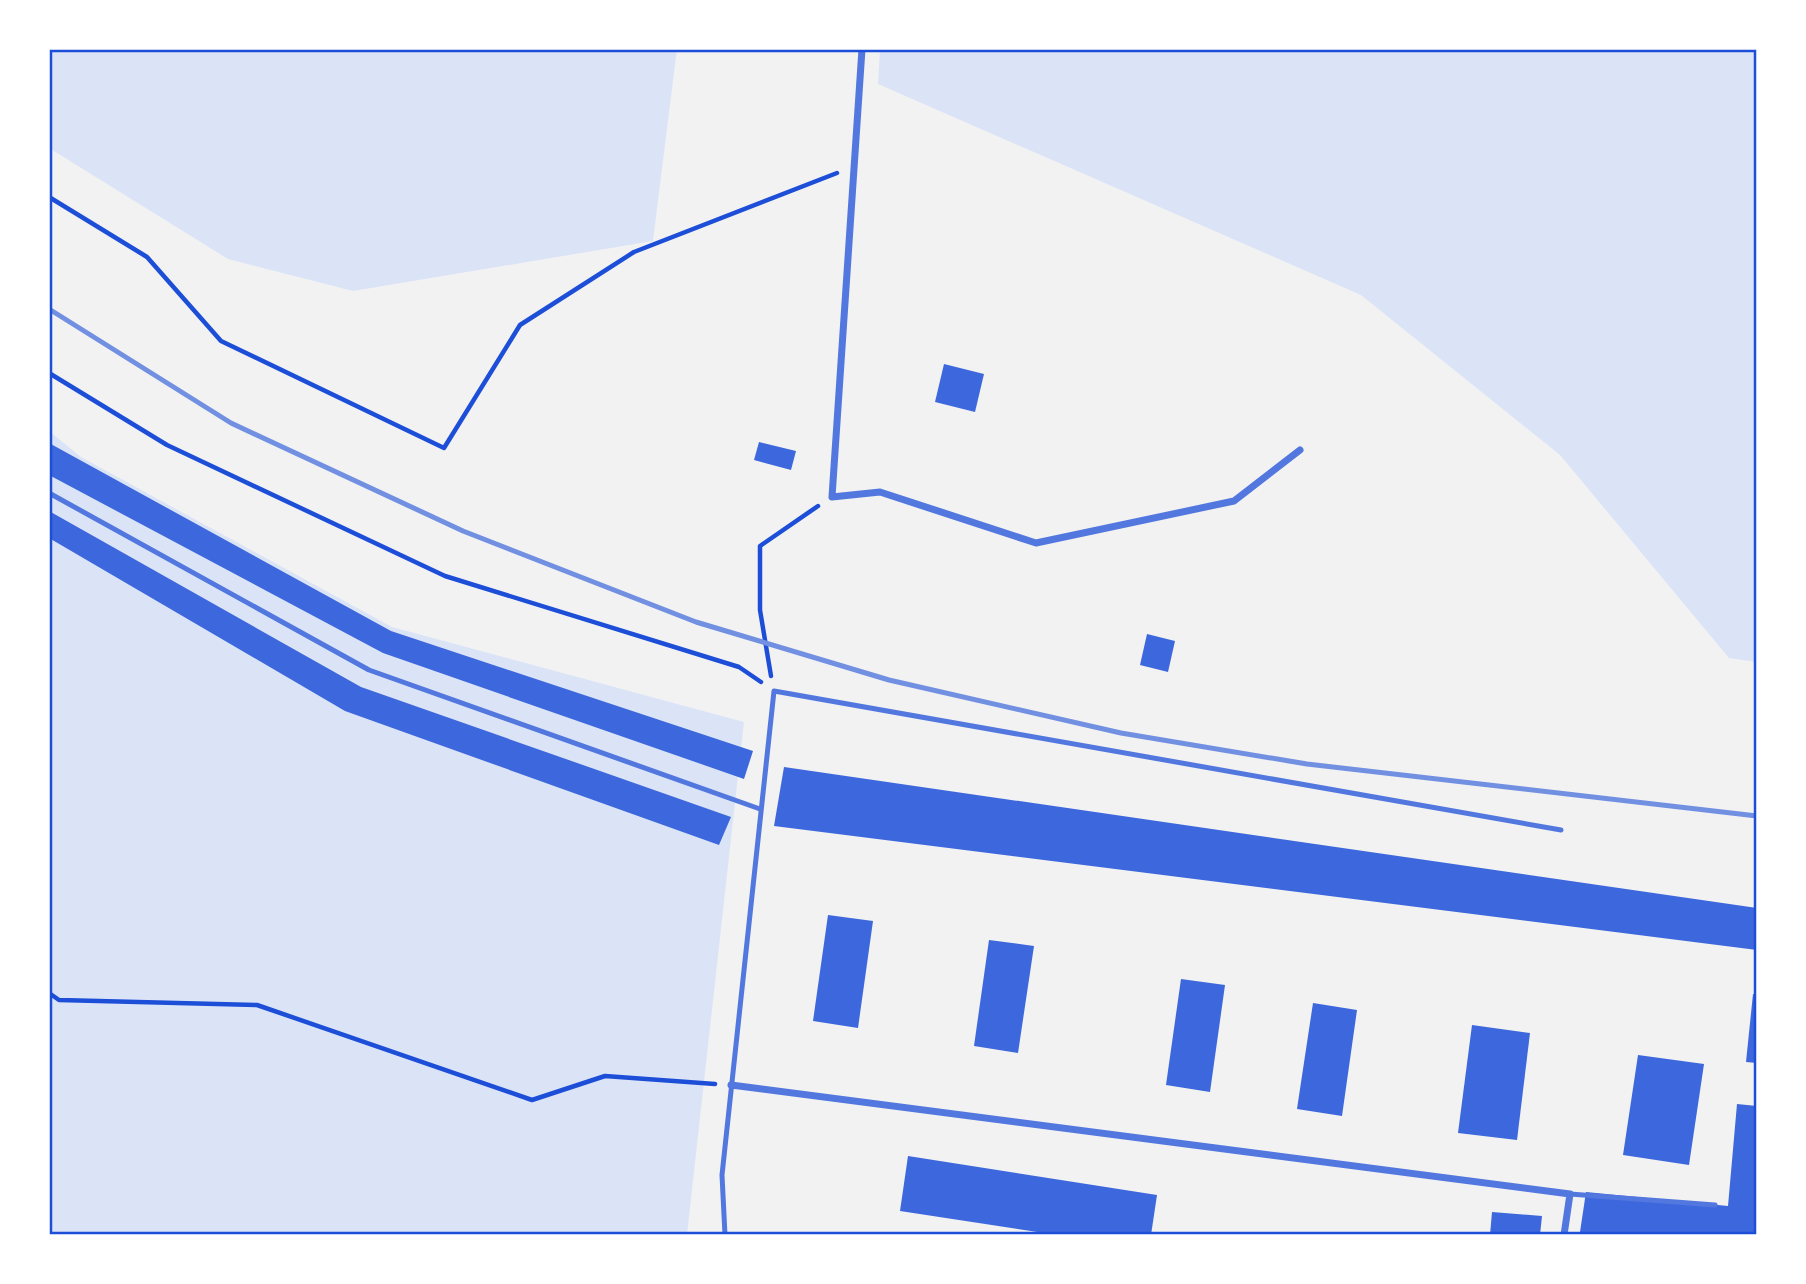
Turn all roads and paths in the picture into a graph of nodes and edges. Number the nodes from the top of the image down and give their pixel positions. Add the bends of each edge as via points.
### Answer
1 (862, 49) edge
2 (854, 166) junction
3 (49, 197) edge
4 (49, 373) edge
5 (1300, 450) dead end
6 (49, 493) edge
7 (832, 497) junction
8 (774, 691) junction
9 (760, 809) junction
10 (1561, 830) dead end
11 (49, 993) edge
12 (731, 1085) junction
13 (1570, 1194) junction
14 (1715, 1205) dead end
15 (725, 1235) edge
16 (1564, 1235) edge

1 - 2 street
2 - 3 path via 634,252 520,325 444,448 221,341 147,257
2 - 7 street
4 - 8 path via 167,445 445,576 739,667
5 - 7 street via 1234,501 1036,543 880,492
6 - 9 lane via 369,670
7 - 8 path via 760,546 760,610
8 - 9 lane
8 - 10 lane
9 - 12 lane
11 - 12 path via 59,1000 257,1005 532,1100 605,1076
12 - 13 street
12 - 15 lane via 722,1175
13 - 14 lane
13 - 16 street

